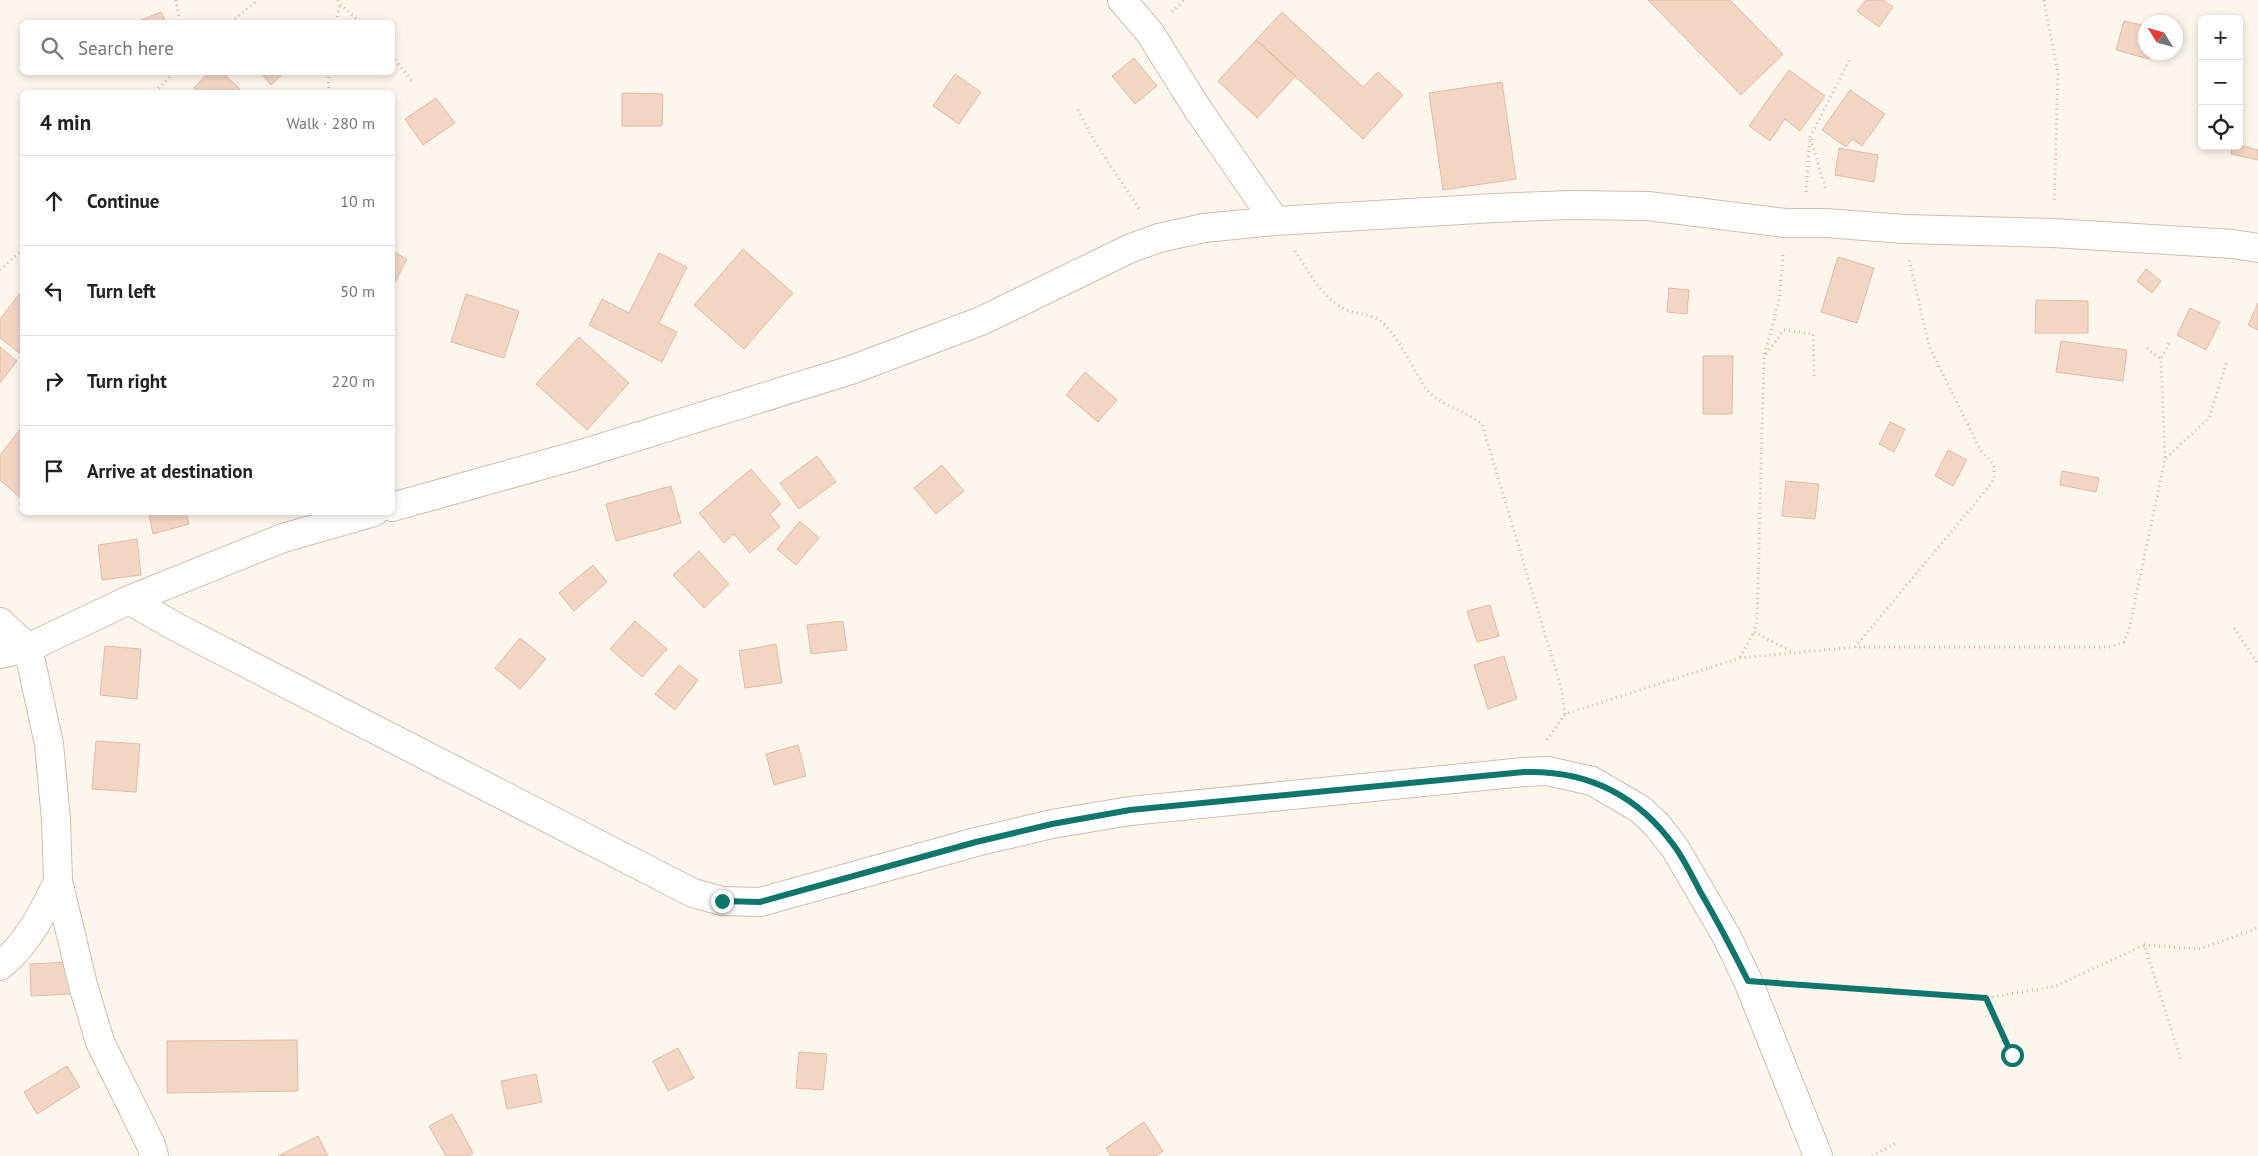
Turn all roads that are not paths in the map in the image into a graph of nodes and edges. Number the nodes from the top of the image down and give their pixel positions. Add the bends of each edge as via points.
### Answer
1 (1122, 0) edge
2 (1275, 221) junction
3 (2258, 248) edge
4 (395, 506) edge
5 (363, 515) edge
6 (129, 600) junction
7 (0, 622) edge
8 (28, 648) junction
9 (0, 654) edge
10 (58, 881) junction
11 (0, 966) edge
12 (154, 1156) edge
13 (1818, 1156) edge

1 - 2 street via 1150,33
2 - 3 street via 1580,206 1648,206 1805,223 2053,233
2 - 4 street via 1204,228 1159,238 1131,248 981,321 851,370 578,455
5 - 6 street via 282,538
6 - 8 street
6 - 13 street via 693,893 722,901 760,902 976,842 1130,810 1524,772 1548,771 1592,781 1620,795 1646,814 1676,848 1748,981
7 - 8 street
8 - 9 street
8 - 10 street via 49,744
10 - 11 street via 38,922 15,953
10 - 12 street via 100,1042

